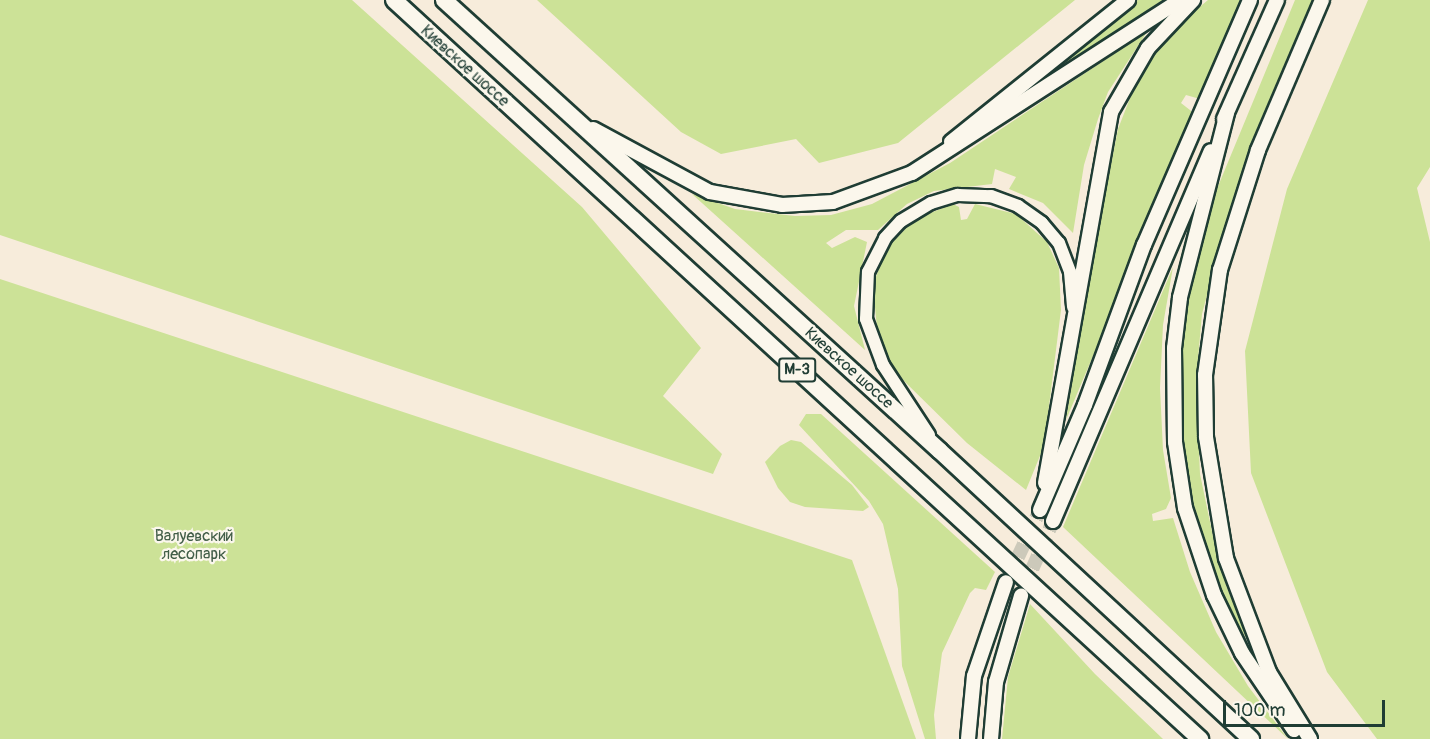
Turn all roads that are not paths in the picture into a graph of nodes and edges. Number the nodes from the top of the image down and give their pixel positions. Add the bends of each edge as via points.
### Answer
1 (394, 0) edge
2 (444, 0) edge
3 (1128, 0) edge
4 (1180, 0) edge
5 (1193, 0) edge
6 (1250, 0) edge
7 (1277, 0) edge
8 (1287, 0) edge
9 (1322, 0) edge
10 (1257, 47) junction
11 (1227, 113) junction
12 (568, 115) junction
13 (912, 173) junction
14 (1074, 312) junction
15 (940, 451) junction
16 (1053, 521) tunnel mouth
17 (1006, 582) tunnel mouth
18 (1021, 596) tunnel mouth
19 (968, 739) edge
20 (991, 739) edge
21 (1200, 739) edge
22 (1251, 739) edge
23 (1301, 739) edge
24 (1310, 739) edge

1 - 21 highway, Киевское шоссе / М-3
2 - 12 highway, Киевское шоссе / М-3
3 - 13 main road
4 - 13 main road
5 - 14 main road via 1148,48 1112,112
6 - 14 main road via 1144,245 1085,405 1040,510
7 - 10 main road
8 - 10 main road
9 - 24 main road via 1258,150 1220,270 1205,375 1206,437 1226,558 1269,672
10 - 11 main road
11 - 16 main road
11 - 23 main road via 1180,298 1174,348 1175,442 1188,519 1214,596 1256,677
12 - 13 main road via 692,185 746,201 795,205 833,202
12 - 15 highway, Киевское шоссе / М-3
14 - 15 street via 1070,272 1059,243 1042,223 1012,203 983,195 952,196 918,209 895,226 868,272 866,319 882,365
15 - 22 highway, Киевское шоссе / М-3
17 - 19 main road via 974,676
18 - 20 main road via 996,682

